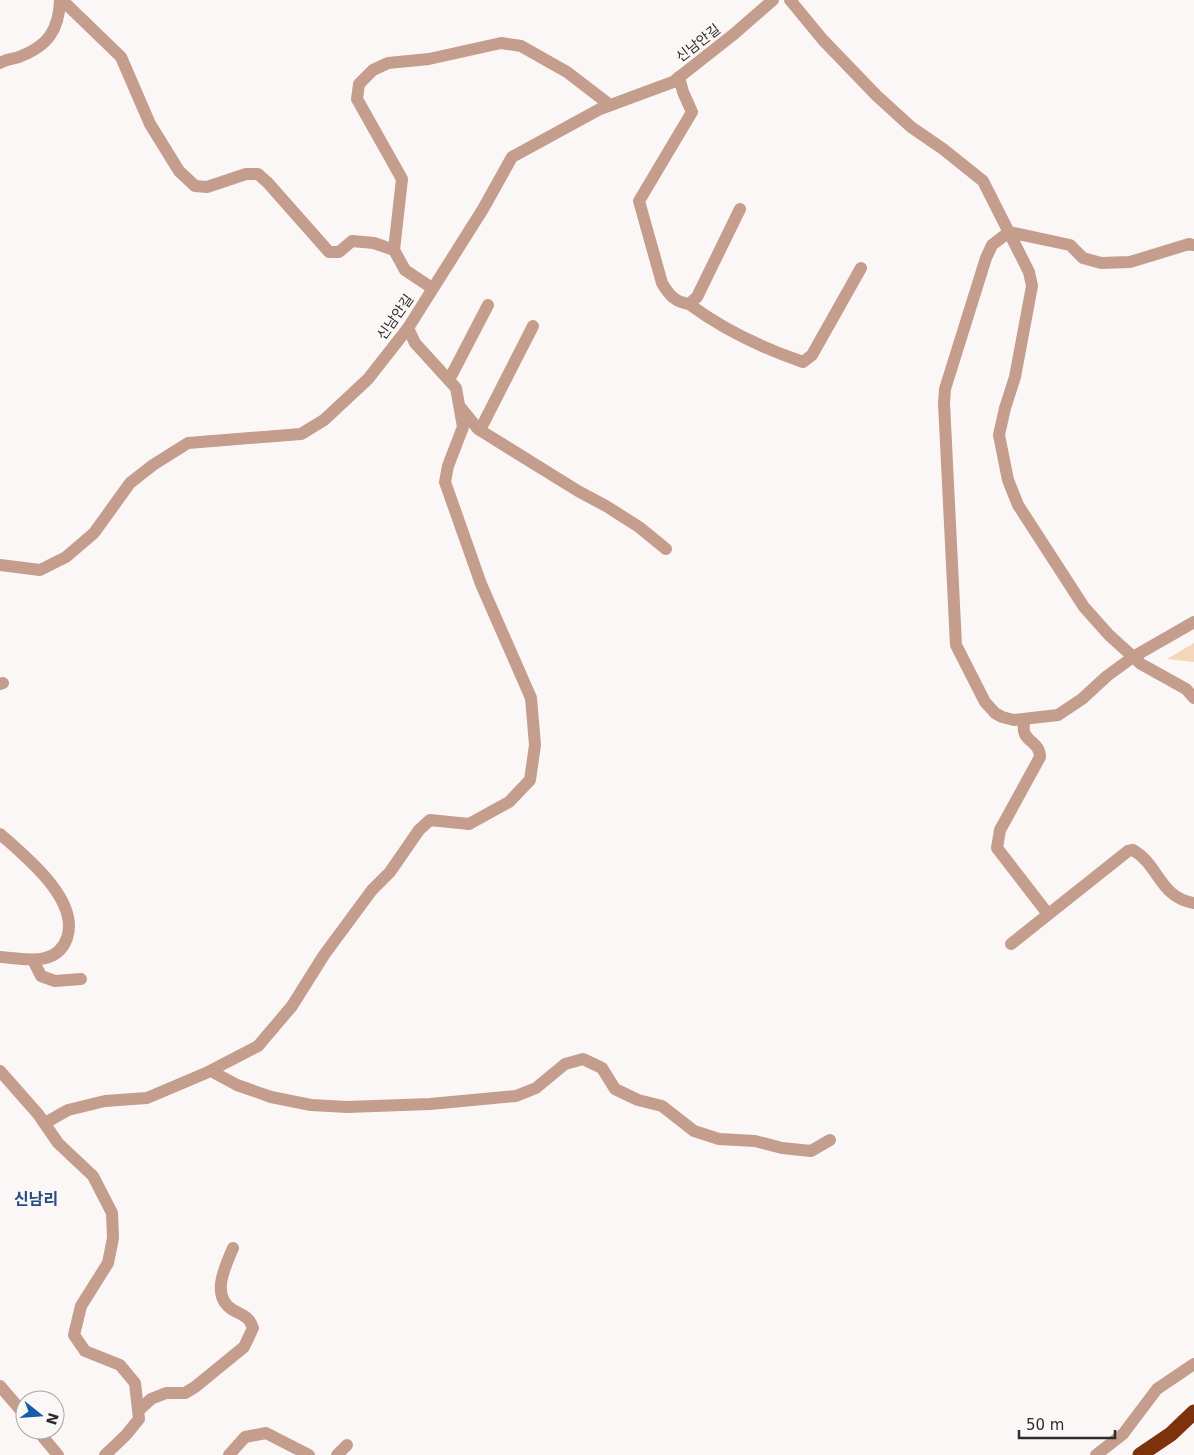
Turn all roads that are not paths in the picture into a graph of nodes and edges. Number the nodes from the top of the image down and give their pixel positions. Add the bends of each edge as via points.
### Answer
1 (61, 0) edge
2 (790, 0) edge
3 (770, 1) edge
4 (0, 63) edge
5 (679, 77) junction
6 (610, 105) junction
7 (740, 209) dead end
8 (1009, 232) junction
9 (1194, 246) edge
10 (394, 250) junction
11 (861, 268) dead end
12 (432, 288) junction
13 (689, 304) junction
14 (488, 305) dead end
15 (533, 326) dead end
16 (408, 328) junction
17 (449, 380) junction
18 (460, 408) junction
19 (480, 430) junction
20 (666, 549) dead end
21 (0, 565) edge
22 (1194, 622) edge
23 (1133, 657) junction
24 (1194, 698) edge
25 (1025, 719) junction
26 (0, 834) edge
27 (1194, 903) edge
28 (1048, 914) junction
29 (1011, 944) dead end
30 (1, 957) edge
31 (33, 960) junction
32 (81, 979) dead end
33 (211, 1070) junction
34 (0, 1071) edge
35 (45, 1123) junction
36 (830, 1140) dead end
37 (233, 1248) dead end
38 (1194, 1364) edge
39 (0, 1386) edge
40 (15, 1404) edge
41 (139, 1410) junction
42 (1194, 1412) edge
43 (45, 1440) edge
44 (346, 1445) dead end
45 (58, 1455) edge
46 (105, 1455) edge
47 (229, 1455) edge
48 (309, 1455) edge
49 (337, 1455) edge
50 (1096, 1455) edge
51 (1140, 1455) edge

1 - 4 street via 59,16 44,45
1 - 10 street via 121,57 150,124 179,171 195,186 207,188 246,174 258,174 329,252 339,252 352,241 374,243
2 - 8 street via 876,95 911,127 983,182
3 - 5 street, 신남안길
5 - 6 street, 신남안길
5 - 13 street via 692,112 639,201 662,283 668,294
6 - 10 street via 567,72 521,46 501,43 429,59 388,63 373,70 359,84 357,99 402,179
6 - 12 street, 신남안길 via 512,158
7 - 13 street via 697,297
8 - 9 street via 1070,245 1083,258 1101,263 1130,262 1188,244
8 - 23 street via 1032,286 1015,377 999,436 1008,480 1018,505 1084,607
8 - 25 street via 992,245 986,258 945,389 944,404 956,645 985,702 1002,717
10 - 12 street via 404,270
11 - 13 street via 812,355 803,362 746,339
12 - 16 street, 신남안길
14 - 17 street
15 - 19 street
16 - 17 street via 415,343
16 - 21 street, 신남안길 via 368,379 324,420 308,430 300,434 188,443 130,483 94,533 66,557 40,570
17 - 18 street via 456,388
18 - 19 street
18 - 33 street via 463,427 445,482 481,584 531,698 535,745 530,780 509,802 469,824 430,820 419,830 324,955 292,1006 258,1046
19 - 20 street via 623,516
22 - 23 street
23 - 24 street via 1186,689
23 - 25 street via 1063,712
25 - 28 street via 1024,734 1040,756 1000,830 997,848
26 - 31 street via 43,875 58,893 69,915 68,936 63,948 55,956
27 - 28 street via 1180,900 1170,893 1133,850
28 - 29 street
30 - 31 street
31 - 32 street via 41,976 55,980
33 - 35 street via 147,1098 106,1101 68,1110
33 - 36 street via 237,1085 271,1097 347,1107 516,1096 536,1088 565,1064 583,1059 602,1068 615,1089 638,1100 662,1106 702,1134 811,1151
34 - 35 street
35 - 41 street via 58,1143 92,1176 112,1213 113,1238 108,1263 81,1306 74,1336 85,1351 120,1365 135,1383
37 - 41 street via 220,1291 224,1302 250,1321 253,1328 244,1346 195,1387 184,1393 166,1393 151,1399
38 - 50 street via 1157,1389 1123,1434
39 - 40 street
41 - 46 street via 138,1419 126,1435
42 - 51 highway via 1171,1434
43 - 45 street
44 - 49 street
47 - 48 street via 245,1437 266,1433

